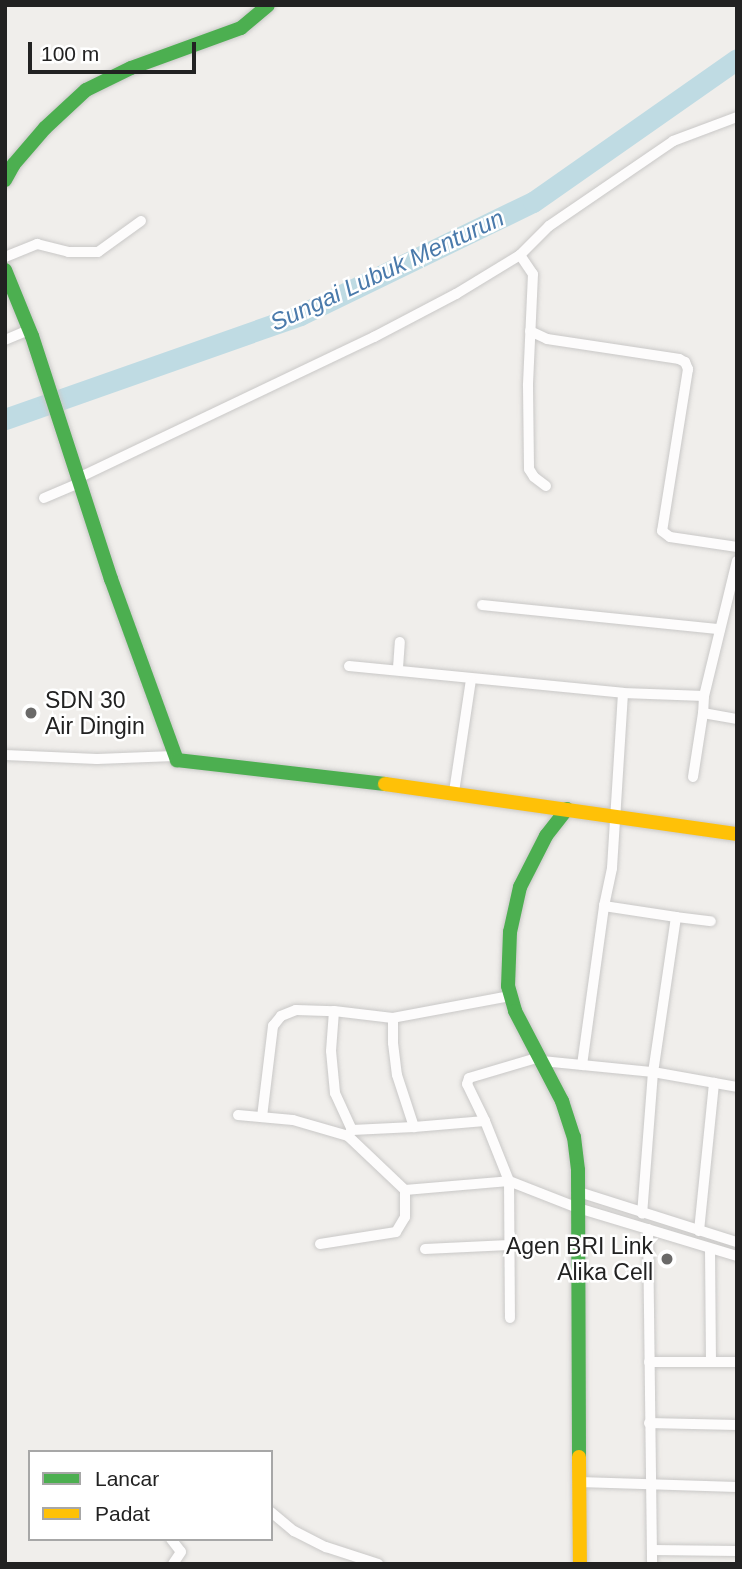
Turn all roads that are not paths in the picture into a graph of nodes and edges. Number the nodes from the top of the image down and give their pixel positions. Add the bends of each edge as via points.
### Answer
1 (268, 5) edge
2 (737, 117) edge
3 (5, 180) edge
4 (141, 220) dead end
5 (520, 255) junction
6 (5, 257) edge
7 (5, 270) edge
8 (530, 331) junction
9 (31, 336) junction
10 (5, 340) edge
11 (79, 480) junction
12 (546, 486) dead end
13 (44, 498) dead end
14 (737, 547) edge
15 (737, 561) edge
16 (482, 605) dead end
17 (720, 629) junction
18 (400, 642) dead end
19 (349, 666) dead end
20 (398, 668) junction
21 (471, 680) junction
22 (623, 693) junction
23 (704, 696) junction
24 (703, 713) junction
25 (737, 719) edge
26 (5, 755) edge
27 (174, 756) junction
28 (693, 777) dead end
29 (454, 792) junction
30 (567, 808) junction
31 (615, 815) junction
32 (737, 834) edge
33 (604, 906) junction
34 (676, 917) junction
35 (712, 920) dead end
36 (510, 996) junction
37 (334, 1011) junction
38 (393, 1018) junction
39 (541, 1059) junction
40 (582, 1065) junction
41 (653, 1072) junction
42 (714, 1083) junction
43 (737, 1087) edge
44 (238, 1115) dead end
45 (262, 1117) junction
46 (485, 1121) junction
47 (414, 1127) junction
48 (350, 1133) junction
49 (509, 1181) junction
50 (405, 1190) junction
51 (579, 1192) junction
52 (578, 1209) junction
53 (642, 1214) junction
54 (648, 1229) junction
55 (699, 1231) junction
56 (737, 1242) edge
57 (320, 1244) dead end
58 (509, 1245) junction
59 (710, 1249) junction
60 (425, 1250) dead end
61 (737, 1256) edge
62 (510, 1318) dead end
63 (649, 1362) junction
64 (711, 1362) junction
65 (737, 1362) edge
66 (649, 1423) junction
67 (737, 1425) edge
68 (579, 1482) junction
69 (651, 1484) junction
70 (737, 1487) edge
71 (273, 1513) edge
72 (173, 1541) edge
73 (652, 1549) junction
74 (737, 1551) edge
75 (173, 1564) edge
76 (378, 1564) edge
77 (580, 1564) edge
78 (652, 1564) edge

1 - 3 street via 241,28 131,68 86,90 45,128
2 - 5 street via 673,141 549,226
4 - 6 street via 98,252 68,252 37,244
5 - 8 street via 533,274
5 - 11 street via 374,337
7 - 9 street
8 - 12 street via 529,468
8 - 14 street via 547,339 685,362 688,369 662,531 670,537
9 - 10 street
9 - 11 street
11 - 13 street
11 - 27 street
15 - 17 street
16 - 17 street
17 - 23 street
18 - 20 street
19 - 20 street
20 - 21 street
21 - 22 street
21 - 29 street
22 - 23 street
22 - 31 street
23 - 24 street
24 - 25 street
24 - 28 street
26 - 27 street
27 - 29 street via 183,762
29 - 30 street
30 - 31 street
30 - 36 street via 546,836 520,887 510,932
31 - 32 street
31 - 33 street
33 - 34 street
33 - 40 street
34 - 35 street
34 - 41 street
36 - 38 street
36 - 39 street
37 - 38 street
37 - 45 street via 296,1010 281,1016 273,1026
37 - 48 street via 335,1093
38 - 47 street via 397,1075
39 - 40 street
39 - 46 street via 469,1078 467,1084
39 - 51 street via 574,1137
40 - 41 street
41 - 42 street
41 - 53 street
42 - 43 street
42 - 55 street
44 - 45 street
45 - 48 street
46 - 47 street
46 - 49 street
47 - 48 street
48 - 50 street
49 - 50 street
49 - 52 street
49 - 58 street
50 - 57 street via 405,1217 397,1232
51 - 52 street
51 - 53 street
52 - 54 street
52 - 68 street
53 - 55 street
54 - 59 street
54 - 63 street
55 - 56 street
58 - 60 street
58 - 62 street
59 - 61 street
59 - 64 street
63 - 64 street
63 - 66 street
64 - 65 street
66 - 67 street
66 - 69 street
68 - 69 street
68 - 77 street
69 - 70 street
69 - 73 street
71 - 76 street via 315,1542
72 - 75 street via 181,1552
73 - 74 street
73 - 78 street

